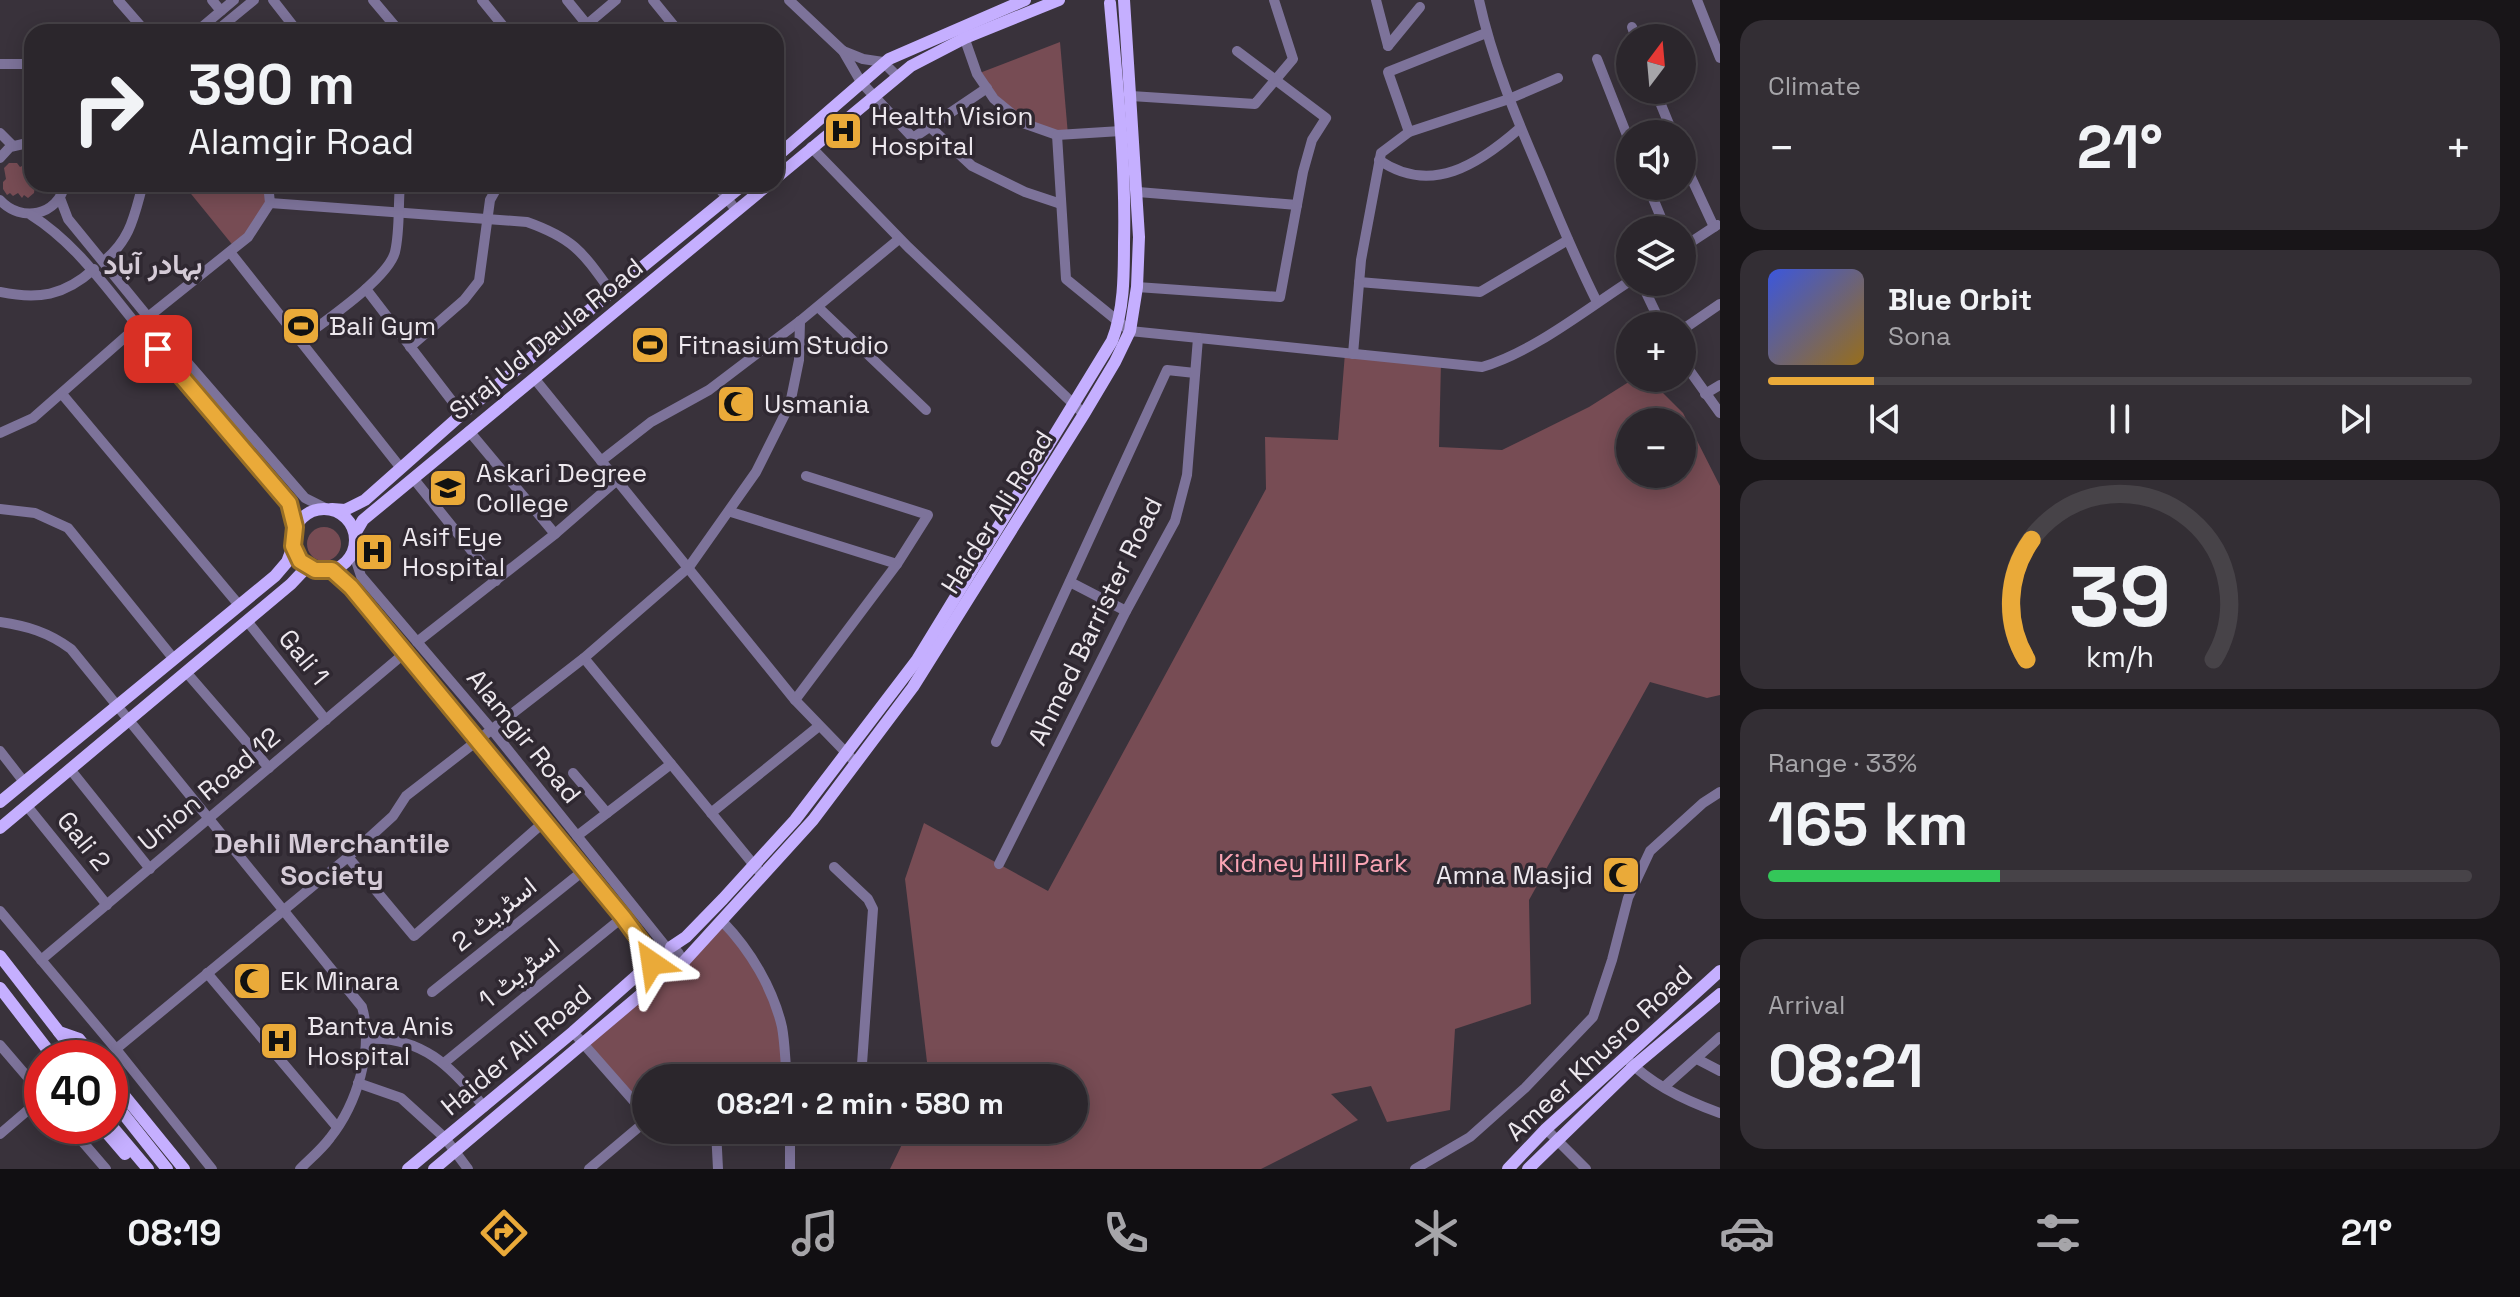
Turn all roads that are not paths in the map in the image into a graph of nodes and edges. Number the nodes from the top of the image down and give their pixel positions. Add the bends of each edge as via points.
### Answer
1 (118, 0) edge
2 (212, 0) edge
3 (234, 0) edge
4 (254, 0) edge
5 (273, 0) edge
6 (373, 0) edge
7 (482, 0) edge
8 (567, 0) edge
9 (616, 0) edge
10 (653, 0) edge
11 (789, 0) edge
12 (1025, 0) edge
13 (1059, 0) edge
14 (1274, 0) edge
15 (1376, 0) edge
16 (1479, 0) edge
17 (1697, 0) edge
18 (1114, 1) edge
19 (1420, 7) dead end
20 (1005, 9) edge
21 (221, 11) junction
22 (139, 24) edge
23 (206, 24) edge
24 (225, 24) edge
25 (292, 24) edge
26 (393, 24) edge
27 (502, 24) edge
28 (582, 24) edge
29 (592, 24) edge
30 (672, 24) edge
31 (963, 33) junction
32 (1486, 33) junction
33 (843, 51) junction
34 (1237, 51) dead end
35 (1720, 58) edge
36 (1597, 59) dead end
37 (883, 62) junction
38 (0, 64) edge
39 (24, 64) edge
40 (897, 76) junction
41 (1558, 78) dead end
42 (1275, 80) junction
43 (861, 82) junction
44 (987, 88) junction
45 (873, 96) junction
46 (1131, 96) junction
47 (1509, 99) junction
48 (1621, 120) edge
49 (929, 126) junction
50 (1520, 128) junction
51 (1121, 131) junction
52 (1409, 132) junction
53 (0, 133) edge
54 (1057, 135) junction
55 (24, 144) edge
56 (13, 146) junction
57 (811, 147) junction
58 (784, 149) edge
59 (0, 158) edge
60 (1379, 160) junction
61 (784, 171) edge
62 (1696, 185) edge
63 (62, 192) edge
64 (141, 192) edge
65 (269, 192) edge
66 (399, 192) edge
67 (494, 192) edge
68 (723, 192) edge
69 (734, 192) edge
70 (759, 192) edge
71 (1138, 192) junction
72 (728, 197) junction
73 (60, 198) junction
74 (270, 203) junction
75 (1, 204) edge
76 (1061, 204) junction
77 (1297, 205) junction
78 (736, 210) junction
79 (398, 214) junction
80 (31, 215) junction
81 (486, 220) junction
82 (1717, 225) edge
83 (899, 239) junction
84 (1696, 239) edge
85 (1568, 240) junction
86 (230, 252) junction
87 (104, 261) junction
88 (94, 269) junction
89 (1359, 282) junction
90 (1137, 287) junction
91 (366, 289) junction
92 (1616, 290) edge
93 (0, 292) edge
94 (612, 293) junction
95 (1597, 302) junction
96 (1720, 304) edge
97 (818, 307) junction
98 (148, 317) junction
99 (1696, 320) edge
100 (800, 321) junction
101 (1120, 321) junction
102 (139, 327) junction
103 (1130, 331) junction
104 (1198, 338) junction
105 (300, 340) junction
106 (410, 347) junction
107 (1353, 354) junction
108 (1195, 373) junction
109 (534, 378) junction
110 (1696, 381) edge
111 (1720, 385) edge
112 (490, 392) junction
113 (62, 394) junction
114 (1705, 394) junction
115 (501, 405) junction
116 (1080, 409) junction
117 (926, 410) dead end
118 (1720, 413) edge
119 (462, 414) junction
120 (469, 431) junction
121 (0, 433) edge
122 (601, 461) junction
123 (400, 467) junction
124 (806, 476) dead end
125 (413, 478) junction
126 (616, 481) junction
127 (0, 509) edge
128 (328, 509) junction
129 (731, 512) junction
130 (295, 527) junction
131 (356, 532) junction
132 (555, 534) junction
133 (293, 546) junction
134 (353, 552) junction
135 (897, 564) junction
136 (307, 567) junction
137 (689, 567) junction
138 (332, 570) junction
139 (496, 581) junction
140 (1070, 582) junction
141 (239, 605) junction
142 (1126, 611) junction
143 (247, 621) junction
144 (0, 622) edge
145 (417, 642) junction
146 (406, 652) junction
147 (173, 658) junction
148 (584, 658) junction
149 (186, 672) junction
150 (795, 700) junction
151 (115, 706) junction
152 (127, 720) junction
153 (326, 720) junction
154 (819, 726) junction
155 (493, 731) junction
156 (477, 741) junction
157 (996, 742) dead end
158 (0, 751) edge
159 (852, 758) junction
160 (671, 764) junction
161 (269, 768) junction
162 (70, 769) junction
163 (573, 773) dead end
164 (24, 782) junction
165 (1720, 792) edge
166 (0, 802) edge
167 (27, 806) junction
168 (607, 813) junction
169 (711, 813) junction
170 (208, 820) junction
171 (544, 822) junction
172 (0, 828) edge
173 (577, 836) junction
174 (348, 857) junction
175 (999, 864) dead end
176 (834, 867) dead end
177 (150, 869) junction
178 (583, 871) junction
179 (759, 871) junction
180 (107, 905) junction
181 (0, 911) edge
182 (284, 911) junction
183 (623, 917) junction
184 (723, 922) junction
185 (668, 947) junction
186 (0, 956) edge
187 (41, 960) junction
188 (652, 960) junction
189 (680, 966) junction
190 (1720, 971) edge
191 (207, 973) junction
192 (664, 975) junction
193 (0, 988) edge
194 (432, 992) dead end
195 (1720, 994) edge
196 (59, 1032) junction
197 (573, 1032) junction
198 (1720, 1037) edge
199 (366, 1039) junction
200 (41, 1040) edge
201 (65, 1040) edge
202 (80, 1040) edge
203 (108, 1040) edge
204 (127, 1040) edge
205 (0, 1045) edge
206 (583, 1046) junction
207 (1697, 1059) junction
208 (1630, 1061) junction
209 (444, 1063) junction
210 (128, 1064) edge
211 (785, 1064) edge
212 (862, 1064) edge
213 (1720, 1071) edge
214 (24, 1074) edge
215 (358, 1083) junction
216 (1664, 1087) junction
217 (128, 1100) edge
218 (632, 1100) edge
219 (484, 1107) junction
220 (24, 1112) edge
221 (1720, 1113) edge
222 (128, 1120) edge
223 (337, 1127) junction
224 (1546, 1129) junction
225 (632, 1133) edge
226 (0, 1134) edge
227 (445, 1138) junction
228 (1556, 1141) junction
229 (84, 1144) edge
230 (116, 1144) edge
231 (127, 1144) edge
232 (717, 1144) edge
233 (790, 1144) edge
234 (454, 1152) junction
235 (106, 1169) edge
236 (137, 1169) edge
237 (148, 1169) edge
238 (167, 1169) edge
239 (184, 1169) edge
240 (212, 1169) edge
241 (300, 1169) edge
242 (408, 1169) edge
243 (434, 1169) edge
244 (468, 1169) edge
245 (589, 1169) edge
246 (718, 1169) edge
247 (790, 1169) edge
248 (1415, 1169) edge
249 (1508, 1169) edge
250 (1528, 1169) edge
251 (1586, 1169) edge

1 - 22 street
2 - 21 street
3 - 21 street
4 - 24 street
5 - 25 street
6 - 26 street
7 - 27 street
8 - 28 street
9 - 29 street
10 - 30 street
11 - 33 street
12 - 20 main road
13 - 20 main road
14 - 42 street via 1293,59
15 - 19 street via 1388,46
16 - 32 street
17 - 35 street
18 - 46 main road, Haider Ali Road
18 - 51 main road, Haider Ali Road
20 - 31 main road
21 - 23 street
31 - 37 main road
31 - 40 main road
31 - 44 street
32 - 47 street
32 - 52 street via 1388,72
33 - 37 street
33 - 43 street
34 - 42 street
36 - 48 street
37 - 40 street
37 - 43 main road
38 - 39 street
40 - 45 main road
41 - 47 street
42 - 46 street via 1255,104
42 - 77 street via 1326,118 1312,140
43 - 45 street
43 - 58 main road
44 - 49 street
44 - 54 street via 1023,123
45 - 49 street via 913,138
45 - 57 main road
46 - 71 main road, Haider Ali Road
47 - 50 street
47 - 52 street
49 - 76 street via 972,166
50 - 60 street via 1452,174 1394,171
50 - 85 street
51 - 54 street
51 - 101 main road, Haider Ali Road via 1125,210
52 - 60 street
53 - 56 street
54 - 76 street
55 - 56 street
56 - 59 street
57 - 61 main road
57 - 83 street
60 - 89 street
62 - 82 street
63 - 73 street
64 - 87 street via 133,224 119,249
65 - 74 street
66 - 79 street
67 - 81 street
68 - 72 street
69 - 72 main road, Siraj Ud Daula Road
70 - 78 main road, Siraj Ud Daula Road
71 - 77 street
71 - 90 main road, Haider Ali Road
72 - 78 street
72 - 94 main road, Siraj Ud Daula Road
73 - 80 street via 51,208
73 - 87 street via 68,219
74 - 79 street
74 - 86 street via 248,237
75 - 80 street
76 - 101 street via 1066,279
77 - 90 street via 1280,297
78 - 109 main road, Siraj Ud Daula Road
79 - 81 street
79 - 91 street via 394,254
80 - 88 street
81 - 94 street via 527,222 557,233 581,252
81 - 106 street via 475,288
82 - 84 street
83 - 97 street
83 - 116 street
85 - 89 street via 1480,292
85 - 95 street
86 - 98 street
86 - 105 street
87 - 98 street
88 - 93 street via 54,293 29,298
88 - 102 street
89 - 107 street
90 - 103 main road, Haider Ali Road
91 - 105 street
91 - 106 street
92 - 95 street
94 - 112 main road, Siraj Ud Daula Road
95 - 107 street via 1482,367
96 - 99 street
97 - 100 street
97 - 117 street
98 - 102 street
98 - 128 street via 305,498
100 - 122 street via 709,390 651,422
100 - 129 street via 790,404
101 - 103 street
101 - 116 main road, Haider Ali Road
102 - 113 street
102 - 130 street via 289,503
103 - 104 street
103 - 116 main road, Haider Ali Road via 1115,362
104 - 107 street
104 - 108 street, Ahmed Barrister Road
105 - 123 street
106 - 119 street
108 - 140 street via 1167,370
108 - 142 street, Ahmed Barrister Road via 1187,475 1175,521
109 - 115 main road, Siraj Ud Daula Road
109 - 122 street
110 - 114 street
111 - 114 street
112 - 115 main road
112 - 119 main road, Siraj Ud Daula Road
113 - 121 street via 33,418
113 - 141 street
114 - 118 street
115 - 120 main road, Siraj Ud Daula Road
116 - 159 main road, Haider Ali Road via 913,687
119 - 123 main road, Siraj Ud Daula Road
120 - 125 main road, Siraj Ud Daula Road
120 - 132 street
122 - 126 street
123 - 128 main road, Siraj Ud Daula Road via 356,506
124 - 135 street via 928,515
125 - 131 main road, Siraj Ud Daula Road
125 - 139 street
126 - 132 street
126 - 137 street
127 - 147 street via 35,513 68,528
128 - 130 main road via 307,513
128 - 131 main road via 346,517
129 - 135 street
129 - 137 street
130 - 133 main road
131 - 134 main road
132 - 139 street
133 - 136 main road
133 - 141 main road via 275,576
134 - 138 main road
134 - 145 street, Alamgir Road via 361,576
135 - 150 street
136 - 138 main road
136 - 143 main road
137 - 148 street
137 - 150 street
138 - 146 street, Alamgir Road
139 - 145 street
140 - 142 street
140 - 157 street
141 - 147 main road
142 - 175 street, Ahmed Barrister Road
143 - 149 main road
143 - 153 street, Gali 1
144 - 151 street via 53,636 71,649
145 - 155 street, Alamgir Road
146 - 153 street, Union Road 12
146 - 156 street, Alamgir Road
147 - 151 main road
148 - 155 street
148 - 160 street
149 - 152 main road
149 - 161 street
150 - 154 street
151 - 152 street
151 - 164 main road
152 - 162 main road
152 - 170 street
153 - 161 street, Union Road 12
154 - 159 street
154 - 169 street
155 - 156 street
155 - 173 street, Alamgir Road
156 - 171 street, Alamgir Road
156 - 174 street via 406,796 393,816
158 - 164 street
159 - 179 main road, Haider Ali Road via 813,820
160 - 168 street
160 - 169 street
161 - 170 street, Union Road 12
162 - 167 main road
162 - 177 street
163 - 168 street
164 - 166 main road
165 - 248 street via 1650,851 1628,898 1593,1017 1470,1137
167 - 172 main road
167 - 180 street, Gali 2
168 - 173 street
169 - 179 street
170 - 177 street, Union Road 12
170 - 182 street
171 - 174 street via 414,936
171 - 178 street, Alamgir Road
173 - 185 street, Alamgir Road
174 - 182 street
176 - 212 street via 873,909
177 - 180 street, Union Road 12
178 - 183 street, Alamgir Road
178 - 194 street, اسٹریٹ 2
179 - 184 main road, Haider Ali Road
179 - 185 main road, Haider Ali Road
180 - 187 street, Union Road 12
181 - 187 street
182 - 191 street
182 - 199 street via 362,1007
183 - 188 street, Alamgir Road
183 - 209 street, اسٹریٹ 1
184 - 189 main road, Haider Ali Road
184 - 211 street via 748,951 764,982 781,1025
185 - 188 street
185 - 189 street via 680,955
186 - 196 main road
187 - 203 street
188 - 192 street
188 - 197 main road, Haider Ali Road
189 - 192 street
190 - 208 main road, Ameer Khusro Road
191 - 204 street
191 - 223 street
192 - 206 main road, Haider Ali Road
193 - 200 main road
195 - 208 main road, Ameer Khusro Road
196 - 201 main road
196 - 202 main road
197 - 206 street
197 - 219 main road, Haider Ali Road
198 - 207 street
199 - 209 street via 400,1040
199 - 215 street
205 - 214 street
206 - 218 street
206 - 234 main road, Haider Ali Road
207 - 213 street
207 - 216 street
208 - 216 street
208 - 224 main road, Ameer Khusro Road
208 - 228 main road, Ameer Khusro Road
209 - 219 street
210 - 240 street
215 - 223 street
215 - 227 street via 401,1098
216 - 221 street
217 - 239 main road
219 - 227 main road, Haider Ali Road
220 - 226 street
222 - 238 main road
223 - 241 street
224 - 228 street
224 - 249 main road, Ameer Khusro Road
225 - 245 street
227 - 234 street
227 - 242 main road, Haider Ali Road
228 - 250 main road, Ameer Khusro Road
228 - 251 street
229 - 235 street
230 - 236 main road
231 - 237 main road
232 - 246 street
233 - 247 street
234 - 243 main road, Haider Ali Road
234 - 244 street

